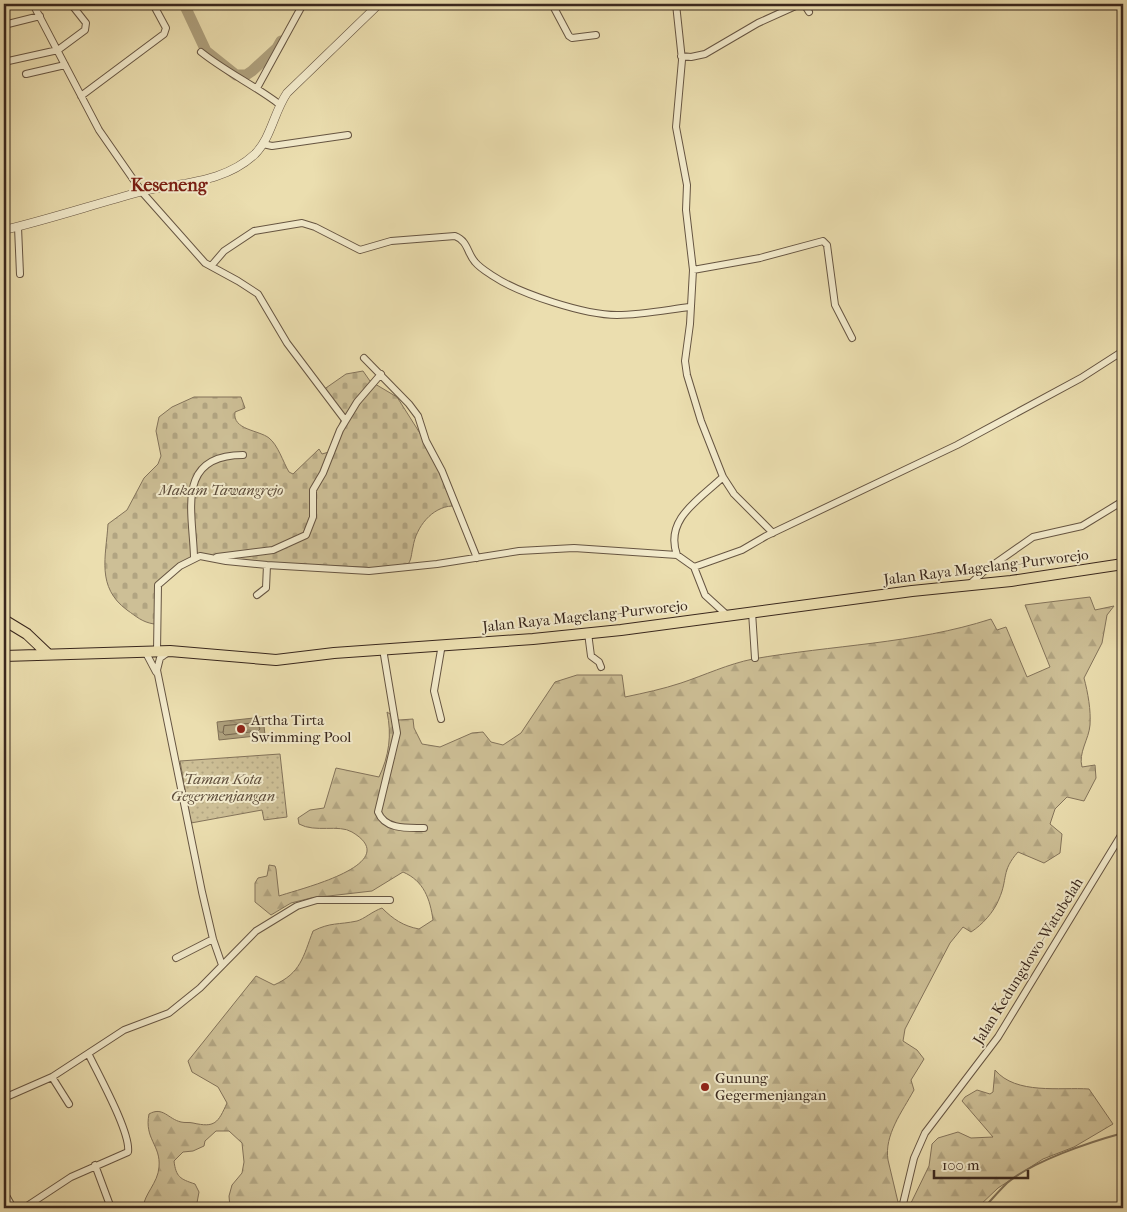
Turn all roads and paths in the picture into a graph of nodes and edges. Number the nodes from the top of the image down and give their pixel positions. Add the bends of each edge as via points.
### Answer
1 (46, 4) edge
2 (71, 4) edge
3 (153, 4) edge
4 (303, 4) edge
5 (379, 4) edge
6 (552, 4) edge
7 (676, 4) edge
8 (800, 4) edge
9 (804, 4) edge
10 (34, 6) edge
11 (809, 12) dead end
12 (40, 16) junction
13 (4, 25) edge
14 (596, 35) dead end
15 (58, 50) junction
16 (202, 52) dead end
17 (681, 56) junction
18 (4, 62) edge
19 (65, 65) junction
20 (26, 74) dead end
21 (257, 88) junction
22 (81, 96) junction
23 (279, 104) junction
24 (348, 135) dead end
25 (263, 144) junction
26 (142, 192) junction
27 (18, 227) junction
28 (4, 230) edge
29 (212, 265) junction
30 (693, 270) junction
31 (20, 274) dead end
32 (690, 308) junction
33 (852, 338) dead end
34 (1123, 351) edge
35 (364, 358) dead end
36 (381, 374) junction
37 (345, 420) junction
38 (243, 455) dead end
39 (723, 477) junction
40 (1123, 501) edge
41 (773, 532) junction
42 (677, 555) junction
43 (194, 557) junction
44 (213, 558) junction
45 (477, 558) junction
46 (1123, 564) edge
47 (267, 565) junction
48 (694, 567) junction
49 (969, 586) junction
50 (257, 595) dead end
51 (752, 612) junction
52 (729, 616) junction
53 (4, 620) edge
54 (588, 633) junction
55 (442, 644) junction
56 (382, 649) junction
57 (152, 652) junction
58 (170, 652) junction
59 (47, 653) junction
60 (4, 656) edge
61 (755, 658) dead end
62 (601, 667) dead end
63 (158, 676) junction
64 (441, 719) dead end
65 (424, 828) dead end
66 (1123, 832) edge
67 (390, 900) dead end
68 (213, 939) junction
69 (176, 958) dead end
70 (222, 965) junction
71 (89, 1055) junction
72 (52, 1077) junction
73 (4, 1098) edge
74 (69, 1104) dead end
75 (95, 1165) junction
76 (4, 1192) edge
77 (13, 1208) edge
78 (24, 1208) edge
79 (111, 1208) edge
80 (902, 1208) edge

1 - 10 street
2 - 15 street via 84,19 86,28
3 - 22 street via 166,28 164,34
4 - 21 street
5 - 23 street
6 - 14 street via 569,36
7 - 17 street
8 - 17 street via 758,23 705,54
9 - 11 street
10 - 12 street
12 - 13 street
12 - 15 street
15 - 18 street
15 - 19 street
16 - 21 street via 223,70
17 - 30 street via 676,127 687,185 686,210
19 - 20 street
19 - 22 street
21 - 23 street
22 - 26 street via 104,138
23 - 25 street
24 - 25 street via 272,146
25 - 26 street via 254,155 210,179
26 - 27 street
26 - 29 street via 205,263
27 - 28 street
27 - 31 street
29 - 32 street via 224,251 246,235 275,226 306,224 360,250 391,241 455,236 466,244 475,262 493,276 557,303 616,315
29 - 37 street via 258,294 287,343
30 - 32 street
30 - 33 street via 760,258 823,241 827,246 835,305
32 - 39 street via 686,374 700,421
34 - 41 street via 1087,375 957,445
35 - 36 street
36 - 37 street
36 - 45 street via 418,416
37 - 44 street via 313,490 313,517 306,535 273,550
38 - 43 street via 218,459 203,469 195,482 190,518
39 - 41 street via 734,494
39 - 42 street via 678,520 674,532
40 - 49 street via 1082,526 1033,537 983,572
41 - 48 street via 742,550
42 - 45 street via 562,548
42 - 48 street
43 - 44 street
43 - 57 street via 158,584
44 - 47 street
45 - 47 street via 381,570
46 - 49 main road, Jalan Raya Magelang-Purworejo
47 - 50 street via 267,586
48 - 52 street via 705,595
49 - 51 main road, Jalan Raya Magelang-Purworejo
51 - 52 main road, Jalan Raya Magelang-Purworejo
51 - 61 street
52 - 54 main road, Jalan Raya Magelang-Purworejo
53 - 59 main road via 27,634
54 - 55 main road, Jalan Raya Magelang-Purworejo
54 - 62 street via 591,656
55 - 56 main road, Jalan Raya Magelang-Purworejo
55 - 64 street via 434,691
56 - 58 main road, Jalan Raya Magelang-Purworejo via 276,660
56 - 65 street via 397,733 378,812 387,824
57 - 58 main road, Jalan Raya Magelang-Purworejo
57 - 59 main road, Jalan Raya Magelang-Purworejo
57 - 63 street
58 - 63 street via 159,660
59 - 60 main road, Jalan Raya Magelang-Purworejo
63 - 68 street
66 - 80 street, Jalan Kedungdowo-Watubelah via 1001,1032 925,1132
67 - 70 street via 317,900 297,906 256,931
68 - 69 street
68 - 70 street
70 - 71 street via 169,1013 124,1030
71 - 72 street
71 - 75 street via 121,1124 128,1149 126,1154
72 - 73 street
72 - 74 street
75 - 78 street
75 - 79 street
76 - 77 street

